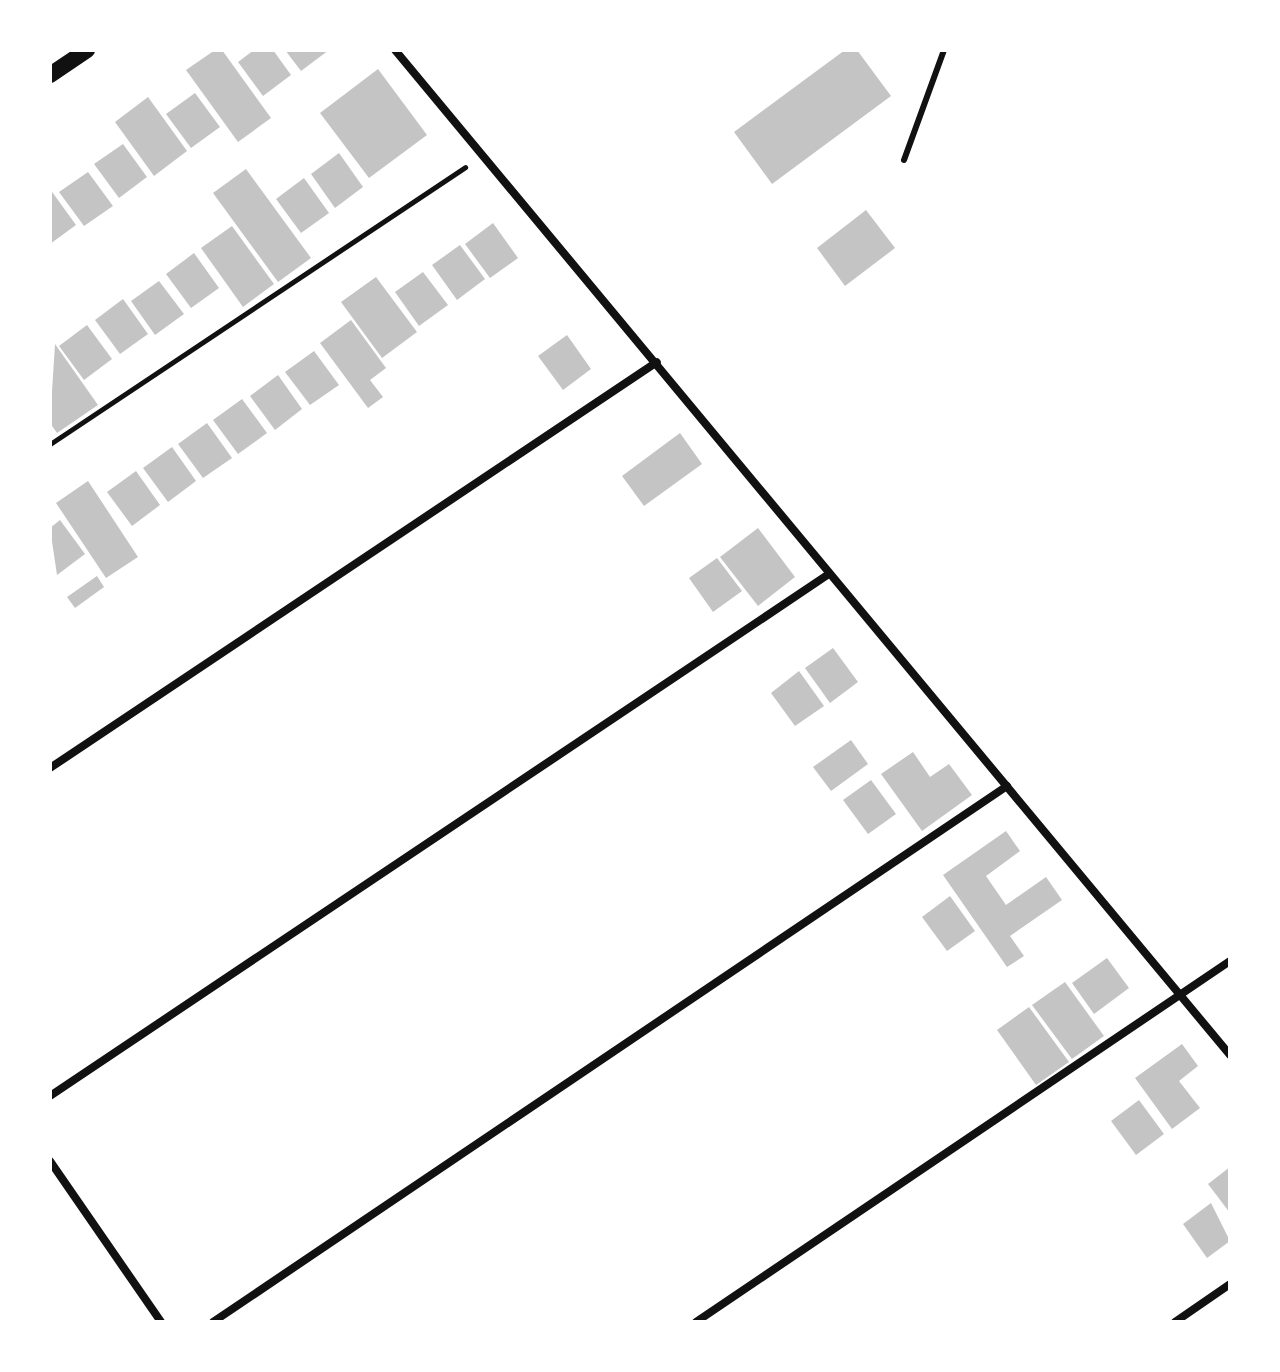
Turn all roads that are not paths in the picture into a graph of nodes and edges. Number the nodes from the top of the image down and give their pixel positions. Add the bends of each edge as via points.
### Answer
1 (87, 50) edge
2 (395, 50) edge
3 (944, 50) edge
4 (50, 75) edge
5 (904, 160) dead end
6 (657, 362) junction
7 (829, 574) junction
8 (50, 768) edge
9 (1007, 786) junction
10 (1230, 961) edge
11 (1179, 997) junction
12 (1230, 1055) edge
13 (50, 1096) edge
14 (50, 1161) edge
15 (1230, 1284) edge
16 (161, 1322) edge
17 (213, 1322) edge
18 (696, 1322) edge
19 (1175, 1322) edge

1 - 4 main road
2 - 6 street
3 - 5 lane
6 - 7 street
6 - 8 street
7 - 9 street
7 - 13 street
9 - 11 street
9 - 17 street
10 - 11 street
11 - 12 street
11 - 18 street
14 - 16 street
15 - 19 street

